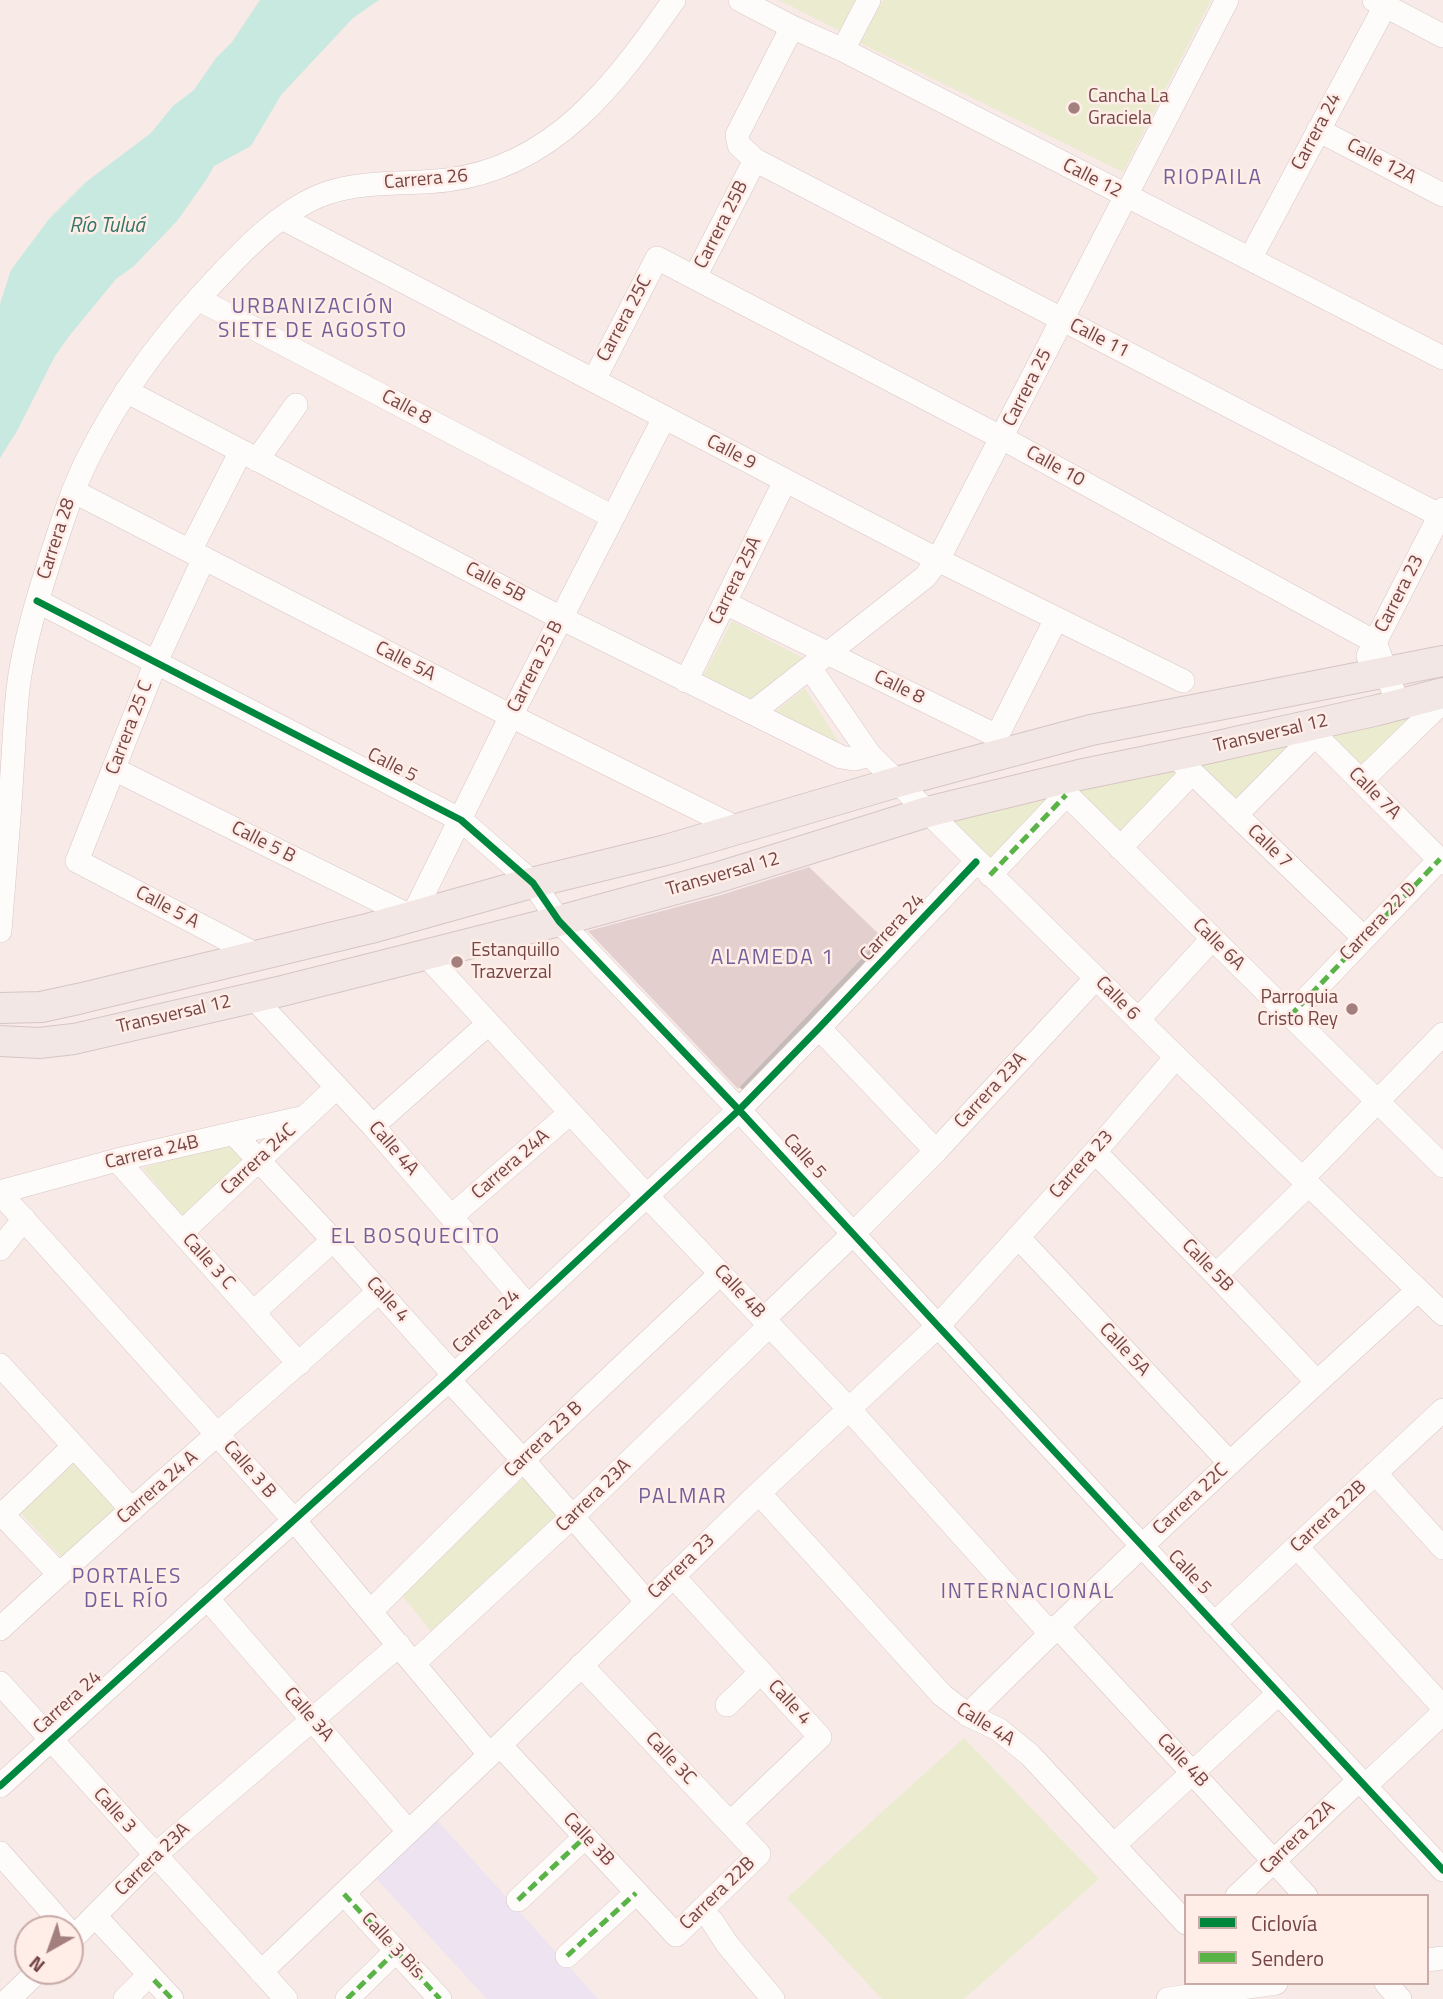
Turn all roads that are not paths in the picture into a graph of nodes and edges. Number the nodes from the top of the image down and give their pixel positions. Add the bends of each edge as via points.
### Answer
1 (674, 0) edge
2 (740, 0) edge
3 (869, 0) edge
4 (1227, 0) edge
5 (1379, 3) edge
6 (792, 27) junction
7 (1443, 36) edge
8 (843, 50) junction
9 (1318, 130) junction
10 (755, 160) junction
11 (1443, 195) edge
12 (1127, 197) junction
13 (282, 218) junction
14 (657, 258) joint
15 (1250, 259) junction
16 (695, 277) junction
17 (198, 299) junction
18 (1063, 320) junction
19 (1443, 358) edge
20 (594, 380) junction
21 (126, 391) junction
22 (296, 405) dead end
23 (664, 418) junction
24 (1002, 438) junction
25 (249, 455) junction
26 (785, 481) junction
27 (73, 491) junction
28 (1442, 514) edge
29 (613, 517) junction
30 (197, 555) junction
31 (938, 560) junction
32 (37, 601) junction
33 (724, 603) junction
34 (561, 618) junction
35 (1056, 619) junction
36 (1375, 642) junction
37 (829, 654) junction
38 (1443, 661) edge
39 (156, 663) junction
40 (810, 668) junction
41 (1387, 673) junction
42 (1355, 679) junction
43 (686, 681) junction
44 (1184, 681) dead end
45 (1438, 702) edge
46 (1398, 704) junction
47 (752, 713) junction
48 (511, 716) junction
49 (1310, 730) junction
50 (870, 755) junction
51 (1183, 764) junction
52 (114, 769) junction
53 (1361, 781) junction
54 (897, 782) junction
55 (1060, 788) junction
56 (927, 812) junction
57 (1237, 815) junction
58 (461, 820) junction
59 (739, 829) junction
60 (1120, 848) junction
61 (77, 861) joint
62 (1441, 861) edge
63 (983, 868) junction
64 (533, 883) junction
65 (412, 917) junction
66 (559, 921) junction
67 (0, 930) edge
68 (1212, 939) junction
69 (1364, 939) junction
70 (425, 954) junction
71 (257, 955) junction
72 (1096, 978) junction
73 (253, 997) junction
74 (0, 1008) edge
75 (1290, 1016) junction
76 (1138, 1020) junction
77 (488, 1024) junction
78 (819, 1028) junction
79 (1443, 1034) edge
80 (0, 1041) edge
81 (1176, 1057) junction
82 (337, 1087) junction
83 (1378, 1102) junction
84 (739, 1110) junction
85 (570, 1113) junction
86 (305, 1117) junction
87 (373, 1126) junction
88 (233, 1134) junction
89 (936, 1150) junction
90 (1095, 1152) junction
91 (117, 1160) junction
92 (258, 1160) junction
93 (1443, 1166) edge
94 (1306, 1181) junction
95 (0, 1193) edge
96 (646, 1195) junction
97 (452, 1216) junction
98 (24, 1219) junction
99 (182, 1232) junction
100 (853, 1234) junction
101 (1018, 1237) junction
102 (333, 1240) junction
103 (0, 1250) edge
104 (721, 1273) junction
105 (1216, 1275) junction
106 (1418, 1290) junction
107 (379, 1291) junction
108 (528, 1306) junction
109 (254, 1312) junction
110 (1443, 1314) edge
111 (767, 1322) junction
112 (938, 1326) junction
113 (299, 1364) junction
114 (0, 1366) edge
115 (452, 1377) junction
116 (1317, 1382) junction
117 (849, 1409) junction
118 (1443, 1410) edge
119 (218, 1435) junction
120 (74, 1446) junction
121 (523, 1460) junction
122 (1230, 1463) junction
123 (1375, 1473) junction
124 (759, 1493) junction
125 (132, 1510) junction
126 (1, 1513) edge
127 (572, 1517) junction
128 (294, 1520) junction
129 (1142, 1546) junction
130 (1297, 1547) junction
131 (1443, 1548) edge
132 (59, 1574) junction
133 (673, 1576) junction
134 (207, 1598) junction
135 (647, 1601) junction
136 (371, 1611) junction
137 (1214, 1624) junction
138 (0, 1629) edge
139 (1054, 1629) junction
140 (399, 1644) junction
141 (414, 1663) junction
142 (581, 1665) junction
143 (761, 1672) junction
144 (0, 1684) edge
145 (1279, 1693) junction
146 (727, 1705) dead end
147 (1443, 1707) edge
148 (1443, 1713) edge
149 (968, 1715) junction
150 (312, 1719) junction
151 (51, 1740) junction
152 (495, 1749) junction
153 (1192, 1772) junction
154 (1362, 1783) junction
155 (0, 1786) edge
156 (730, 1823) junction
157 (408, 1831) junction
158 (585, 1837) junction
159 (1114, 1845) junction
160 (0, 1853) edge
161 (760, 1854) joint
162 (154, 1856) junction
163 (1274, 1861) junction
164 (1443, 1870) edge
165 (636, 1893) junction
166 (344, 1894) junction
167 (1239, 1894) edge
168 (1304, 1894) edge
169 (518, 1900) dead end
170 (53, 1915) edge
171 (95, 1916) junction
172 (712, 1921) dead end
173 (1184, 1921) edge
174 (84, 1924) edge
175 (676, 1935) joint
176 (396, 1951) junction
177 (567, 1956) dead end
178 (261, 1972) junction
179 (152, 1978) junction
180 (24, 1985) edge
181 (1268, 1985) edge
182 (1387, 1985) edge
183 (1248, 1990) edge
184 (9, 1999) edge
185 (125, 1999) edge
186 (172, 1999) edge
187 (286, 1999) edge
188 (347, 1999) edge
189 (440, 1999) edge
190 (773, 1999) edge
191 (1168, 1999) edge
192 (1400, 1999) edge

1 - 13 street, Carrera 26 via 601,95 526,155 477,175 328,193
2 - 6 street, Calle 12
3 - 8 street
4 - 12 street, Carrera 25
5 - 7 street
5 - 9 street, Carrera 24
6 - 8 street, Calle 12
6 - 10 street, Carrera 25B via 737,135 739,145
8 - 12 street, Calle 12
9 - 11 street, Calle 12A
9 - 15 street, Carrera 24
10 - 16 street, Carrera 25B
10 - 18 street, Calle 11
12 - 15 street, Calle 12
12 - 18 street, Carrera 25
13 - 17 street, Carrera 28 via 233,260
13 - 20 street, Calle 9
14 - 16 street, Calle 10
14 - 20 street, Carrera 25C
15 - 19 street, Calle 12
16 - 24 street, Calle 10
17 - 21 street, Carrera 28
17 - 29 street, Calle 8
18 - 24 street, Carrera 25
18 - 28 street, Calle 11
20 - 23 street, Calle 9
21 - 25 street, Calle 5B
21 - 27 street, Carrera 28
22 - 25 street, Carrera 25 C
23 - 26 street, Calle 9
23 - 29 street, Carrera 25 B
24 - 31 street, Carrera 25
24 - 36 street, Calle 10
25 - 30 street, Carrera 25 C
25 - 34 street, Calle 5B
26 - 31 street, Calle 9
26 - 33 street, Carrera 25A
27 - 30 street, Calle 5A
27 - 32 street, Carrera 28
28 - 36 street, Carrera 23
29 - 34 street, Carrera 25 B
30 - 39 street, Carrera 25 C
30 - 48 street, Calle 5A
31 - 35 street, Calle 9
31 - 37 street, Carrera 25 via 925,577
32 - 39 street, Calle 5
32 - 67 street, Carrera 28 via 18,690
33 - 37 street, Calle 8
33 - 43 street, Carrera 25A
34 - 43 street, Calle 5B
34 - 48 street, Carrera 25 B
35 - 37 street, Calle 8 via 998,736
35 - 44 street, Calle 9
36 - 41 street
36 - 42 street, Carrera 23
37 - 40 street, Carrera 25
38 - 41 main road, Transversal 12
39 - 52 street, Carrera 25 C
39 - 58 street, Calle 5
40 - 47 street, Carrera 25
40 - 50 street, Calle 6
41 - 42 main road, Transversal 12
41 - 46 street
42 - 54 main road, Transversal 12 via 1091,730
43 - 47 street, Calle 5B
45 - 46 main road, Transversal 12
45 - 53 street
46 - 49 main road, Transversal 12
47 - 50 street, Calle 5B via 841,757
48 - 58 street, Carrera 25 B
48 - 59 street, Calle 5A
49 - 51 main road, Transversal 12
49 - 53 street, Calle 7A
49 - 57 street
50 - 54 street, Calle 6
51 - 55 main road, Transversal 12
51 - 57 street, Calle 7
51 - 60 street
52 - 61 street, Carrera 25 C
52 - 65 street, Calle 5 B
53 - 62 street, Calle 7A
54 - 56 street, Calle 6
54 - 59 main road, Transversal 12
55 - 56 main road, Transversal 12
55 - 60 street, Calle 6A
55 - 63 street, Carrera 24
56 - 63 street, Calle 6
56 - 66 main road, Transversal 12
57 - 69 street, Calle 7
58 - 64 street, Calle 5
58 - 65 street, Carrera 25 B
59 - 64 main road, Transversal 12
60 - 68 street, Calle 6A
61 - 71 street, Calle 5 A
62 - 69 street, Carrera 22 D
63 - 72 street, Calle 6
63 - 78 street, Carrera 24
64 - 65 main road, Transversal 12
64 - 66 street, Calle 5
65 - 71 main road, Transversal 12
66 - 70 main road, Transversal 12
66 - 84 street, Calle 5
68 - 75 street, Calle 6A
68 - 76 street
69 - 75 street, Carrera 22 D
70 - 73 main road, Transversal 12
70 - 77 street, Calle 4B
71 - 74 main road, Transversal 12 via 41,1007
72 - 76 street, Calle 6
72 - 89 street, Carrera 23A
73 - 80 main road, Transversal 12 via 74,1039
73 - 82 street, Calle 4A
75 - 83 street, Calle 6A
76 - 81 street, Calle 6
77 - 85 street, Calle 4B
77 - 87 street
78 - 84 street, Carrera 24
78 - 89 street
79 - 83 street
81 - 90 street, Carrera 23
81 - 94 street, Calle 6
82 - 86 street, Carrera 24C
82 - 87 street, Calle 4A
83 - 93 street, Calle 6A
83 - 94 street
84 - 96 street, Carrera 24
84 - 100 street, Calle 5
85 - 96 street, Calle 4B
85 - 97 street, Carrera 24A
86 - 88 street, Carrera 24B
86 - 92 street, Carrera 24C
87 - 97 street, Calle 4A
88 - 91 street, Carrera 24B
88 - 92 street, Calle 4
89 - 100 street, Carrera 23A
90 - 101 street, Carrera 23
90 - 105 street, Calle 5B
91 - 95 street, Carrera 24B
91 - 99 street, Calle 3 C
92 - 99 street, Carrera 24C
92 - 102 street, Calle 4
94 - 105 street
94 - 106 street, Calle 6
95 - 98 street, Calle 3 B
96 - 104 street, Calle 4B
96 - 108 street, Carrera 24
97 - 108 street, Calle 4A
98 - 103 street
98 - 119 street, Calle 3 B
99 - 109 street, Calle 3 C
100 - 111 street, Carrera 23A
100 - 112 street, Calle 5
101 - 112 street, Carrera 23
101 - 122 street, Calle 5A
102 - 107 street, Calle 4
102 - 109 street
104 - 111 street, Calle 4B
104 - 121 street, Carrera 23 B
105 - 116 street, Calle 5B
106 - 110 street, Calle 6
106 - 116 street, Carrera 22C
107 - 113 street, Carrera 24 A
107 - 115 street, Calle 4
108 - 115 street, Carrera 24
109 - 113 street, Calle 3 C
111 - 117 street, Calle 4B
111 - 127 street, Carrera 23A
112 - 117 street, Carrera 23
112 - 129 street, Calle 5
113 - 119 street, Carrera 24 A
114 - 120 street
115 - 121 street, Calle 4
115 - 128 street, Carrera 24
116 - 122 street, Carrera 22C
117 - 124 street, Carrera 23
117 - 139 street, Calle 4B
118 - 123 street, Carrera 22B
119 - 125 street, Carrera 24 A
119 - 128 street, Calle 3 B
120 - 125 street
120 - 126 street
121 - 127 street, Calle 4
121 - 136 street, Carrera 23 B
122 - 129 street, Carrera 22C
123 - 130 street, Carrera 22B
123 - 131 street
124 - 133 street, Carrera 23
124 - 149 street, Calle 4A via 942,1695
125 - 132 street, Carrera 24 A
126 - 132 street
127 - 135 street, Calle 4
127 - 141 street, Carrera 23A
128 - 134 street, Carrera 24
128 - 136 street, Calle 3 B
129 - 137 street, Calle 5
129 - 139 street, Carrera 22C
130 - 137 street, Carrera 22B
130 - 147 street
132 - 138 street, Carrera 24 A
133 - 135 street, Carrera 23
133 - 143 street, Calle 4
134 - 150 street, Calle 3A
134 - 151 street, Carrera 24
135 - 142 street, Carrera 23
136 - 140 street, Calle 3 B
137 - 145 street, Calle 5
139 - 149 street, Carrera 22C
139 - 153 street, Calle 4B
140 - 141 street, Calle 3 B
140 - 150 street, Carrera 23A
141 - 152 street, Calle 3 B
142 - 152 street, Carrera 23
142 - 156 street, Calle 3C
143 - 146 street
143 - 156 street, Calle 4 via 820,1737
144 - 151 street, Calle 3
145 - 153 street
145 - 154 street, Calle 5
148 - 154 street, Carrera 22A
149 - 159 street, Calle 4A via 998,1729 1022,1748
150 - 157 street, Calle 3A
150 - 162 street, Carrera 23A
151 - 155 street, Carrera 24
151 - 162 street, Calle 3
152 - 157 street, Carrera 23
152 - 158 street, Calle 3B
153 - 159 street
153 - 163 street, Calle 4B
154 - 163 street, Carrera 22A
154 - 164 street, Calle 5
156 - 161 street, Calle 3C
157 - 166 street, Carrera 23
158 - 165 street, Calle 3B
158 - 169 street
159 - 173 street, Calle 4A
160 - 170 street
161 - 175 street, Carrera 22B
162 - 171 street, Carrera 23A
162 - 178 street, Calle 3
163 - 167 street, Carrera 22A
163 - 168 street, Calle 4B
165 - 175 street, Calle 3B
165 - 177 street
166 - 176 street, Calle 3 Bis
166 - 178 street, Carrera 23
171 - 174 street, Carrera 23A
171 - 179 street
172 - 190 street
176 - 188 street
176 - 189 street, Calle 3 Bis
178 - 187 street, Calle 3
179 - 185 street
179 - 186 street
180 - 184 street
181 - 183 street
182 - 192 street
183 - 191 street

